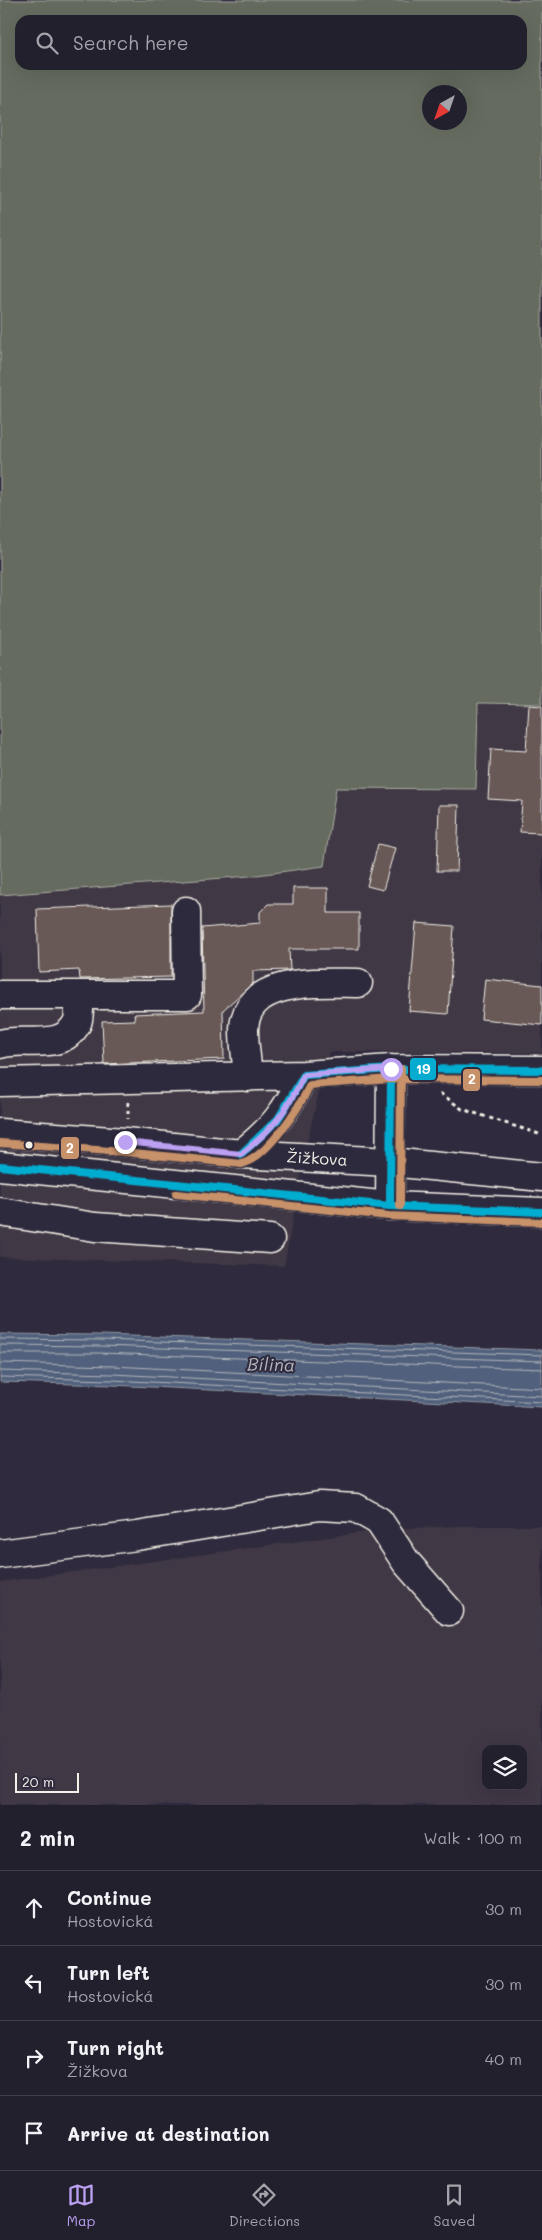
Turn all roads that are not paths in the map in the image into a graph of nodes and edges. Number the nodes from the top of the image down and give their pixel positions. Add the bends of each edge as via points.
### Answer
1 (186, 911) dead end
2 (358, 983) dead end
3 (0, 995) edge
4 (80, 995) junction
5 (0, 1044) edge
6 (391, 1069) junction
7 (542, 1070) edge
8 (304, 1075) junction
9 (248, 1077) junction
10 (0, 1082) edge
11 (0, 1132) edge
12 (241, 1154) junction
13 (390, 1162) junction
14 (0, 1166) edge
15 (542, 1177) edge
16 (390, 1206) junction
17 (0, 1212) edge
18 (542, 1212) edge
19 (270, 1239) dead end
20 (0, 1554) edge
21 (449, 1611) dead end

1 - 4 main road via 187,995
2 - 9 main road via 292,984 257,999 248,1010 244,1029
3 - 4 main road
4 - 5 main road via 78,1022 66,1035 52,1042
6 - 7 main road
6 - 8 main road
6 - 13 main road
8 - 9 main road
8 - 12 main road via 284,1114
9 - 10 main road
11 - 12 main road, Žižkova
12 - 13 main road, Žižkova
13 - 15 main road, Žižkova
13 - 16 main road
14 - 16 main road
16 - 18 main road
17 - 19 main road via 95,1227
20 - 21 main road via 319,1506 349,1507 368,1513 379,1521 406,1562

